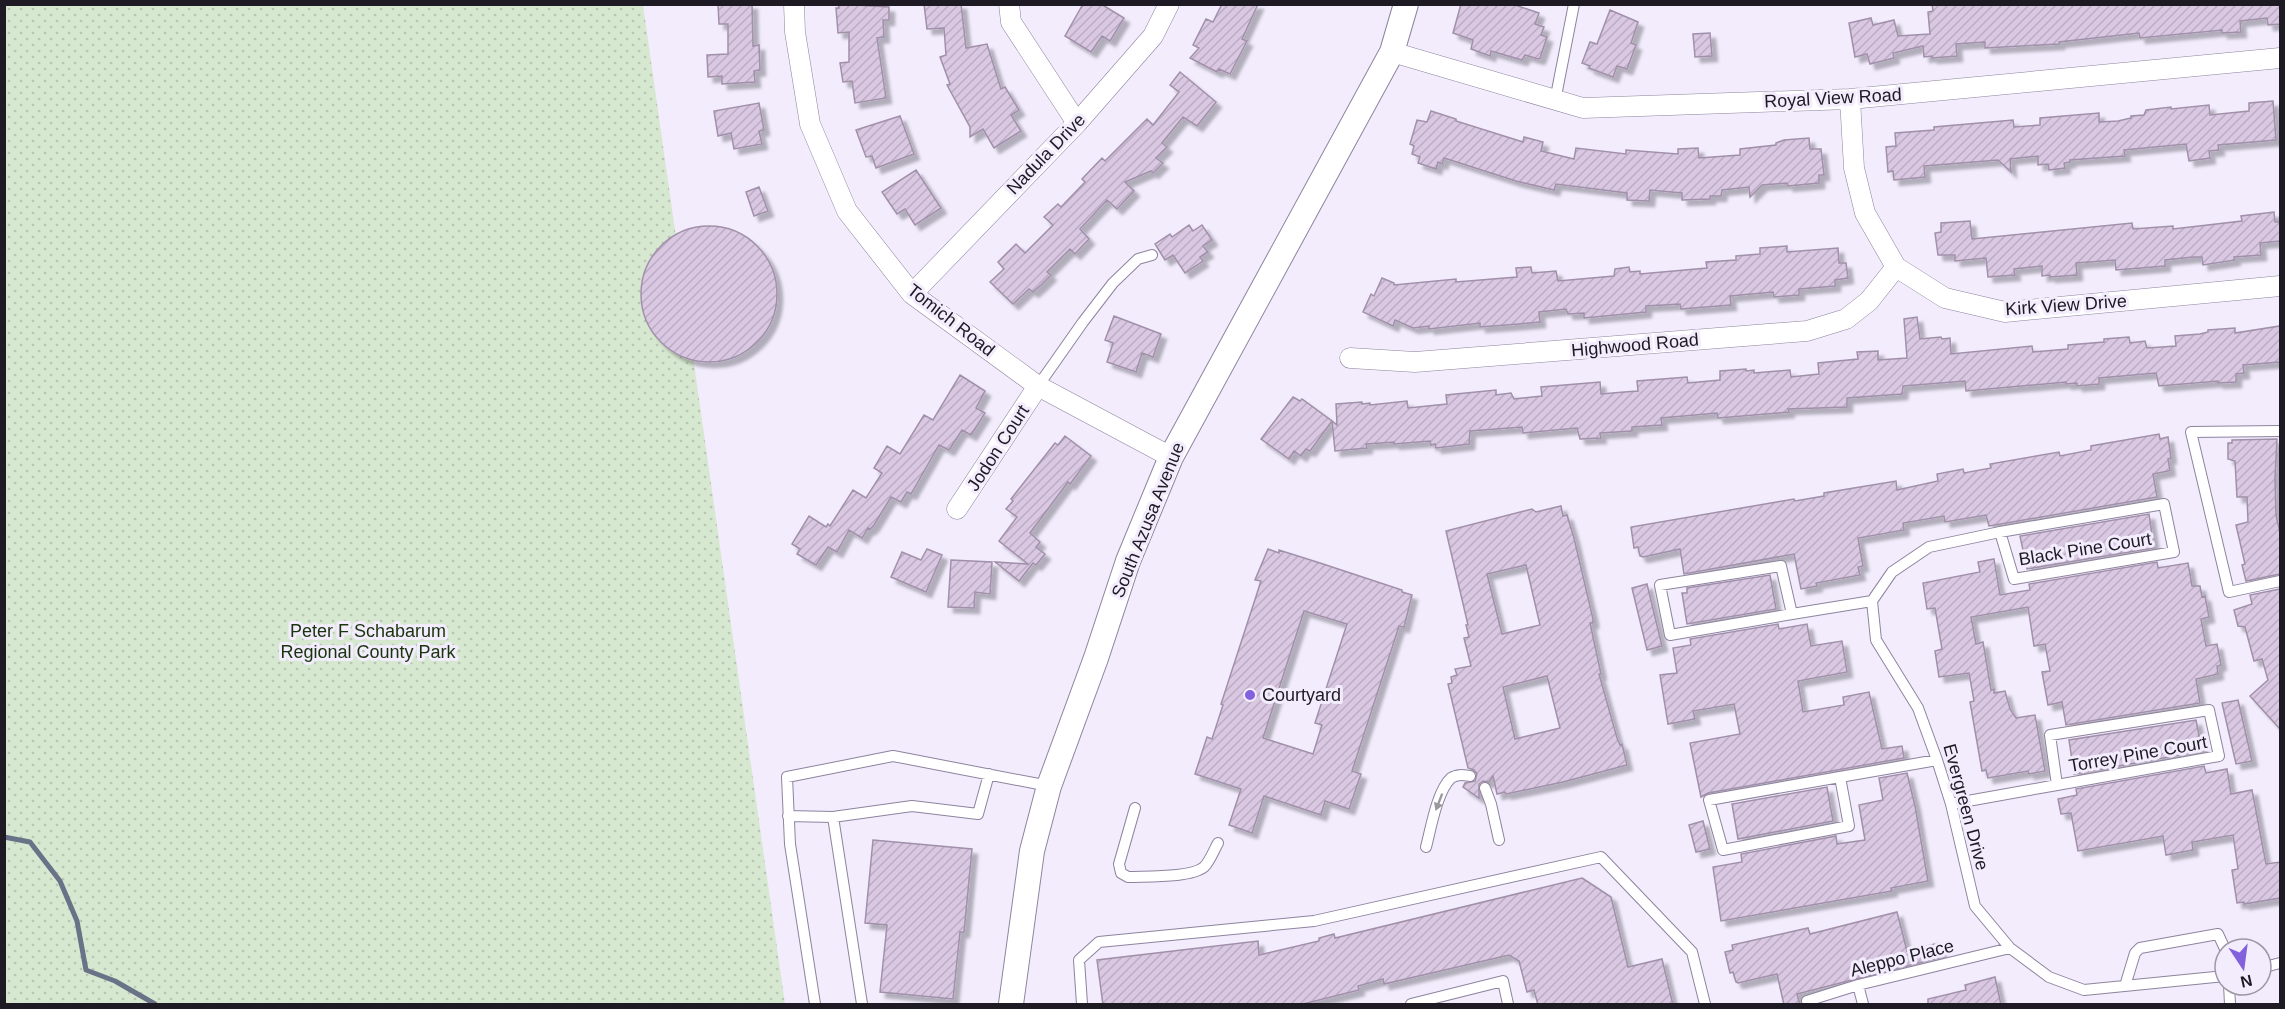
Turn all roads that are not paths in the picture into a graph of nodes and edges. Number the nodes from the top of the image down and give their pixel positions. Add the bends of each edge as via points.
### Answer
1 (794, 4) edge
2 (1009, 4) edge
3 (1168, 4) edge
4 (1406, 4) edge
5 (1574, 4) edge
6 (1392, 52) junction
7 (2280, 58) edge
8 (1850, 99) junction
9 (1555, 100) junction
10 (1077, 123) junction
11 (1152, 255) dead end
12 (1896, 267) junction
13 (2280, 286) edge
14 (912, 294) junction
15 (1350, 358) dead end
16 (1038, 386) junction
17 (2280, 431) edge
18 (1171, 457) junction
19 (957, 509) dead end
20 (2000, 532) junction
21 (2280, 581) edge
22 (1872, 601) junction
23 (1792, 614) junction
24 (1937, 760) junction
25 (989, 774) junction
26 (1470, 776) dead end
27 (1840, 777) junction
28 (2058, 785) junction
29 (1048, 786) junction
30 (1485, 788) dead end
31 (1951, 804) junction
32 (1135, 808) dead end
33 (788, 816) junction
34 (833, 817) junction
35 (1499, 840) dead end
36 (1218, 843) dead end
37 (1426, 847) dead end
38 (2219, 937) edge
39 (2010, 948) junction
40 (2213, 977) edge
41 (1858, 985) junction
42 (2125, 986) junction
43 (815, 1005) edge
44 (862, 1005) edge
45 (1011, 1005) edge
46 (1082, 1005) edge
47 (1411, 1005) edge
48 (1508, 1005) edge
49 (1705, 1005) edge
50 (1808, 1005) edge
51 (1863, 1005) edge

1 - 14 street, Tomich Road via 810,124 847,211
2 - 10 street via 1011,22
3 - 10 street, Nadula Drive via 1153,36
4 - 6 street, South Azusa Avenue
5 - 9 lane
6 - 9 street, Royal View Road
6 - 18 street, South Azusa Avenue
7 - 8 street, Royal View Road
8 - 9 street, Royal View Road via 1583,108
8 - 12 street, Kirk View Drive via 1854,168 1865,213
10 - 14 street, Nadula Drive
11 - 16 lane via 1138,259 1113,283
12 - 13 street, Kirk View Drive via 1945,298 2005,312
12 - 15 street, Highwood Road via 1869,301 1846,319 1807,331 1415,362
14 - 16 street, Tomich Road
16 - 18 street, Tomich Road
16 - 19 street, Jodon Court
17 - 21 lane via 2190,432 2229,592
18 - 29 street, South Azusa Avenue via 1128,561
20 - 20 lane, Black Pine Court via 2014,579 2174,552 2164,504
20 - 22 lane via 1929,547 1892,572
22 - 23 lane
22 - 24 lane, Evergreen Drive via 1876,640 1918,708
23 - 23 lane via 1670,635 1660,585 1781,566
24 - 27 lane
24 - 31 lane, Evergreen Drive
25 - 29 lane
25 - 33 lane via 893,756 787,777
25 - 34 lane via 978,814 912,806
26 -> 37 lane via 1451,778 1444,789
27 - 27 lane via 1709,800 1723,850 1849,826
28 - 28 lane, Torrey Pine Court via 2219,756 2209,710 2050,735
28 - 31 lane, Torrey Pine Court
29 - 45 street, South Azusa Avenue via 1032,851
30 - 35 lane
31 - 39 lane, Evergreen Drive via 1975,906
32 - 36 lane via 1119,864 1121,873 1128,877 1198,871
33 - 34 lane
33 - 43 lane
34 - 44 lane
38 - 42 lane via 2218,934 2139,948
39 - 41 lane, Aleppo Place
39 - 42 lane, Evergreen Drive via 2049,977 2084,990
40 - 42 lane, Evergreen Drive
41 - 50 lane, Aleppo Place via 1807,1001
41 - 51 lane
46 - 49 lane via 1079,960 1099,942 1314,921 1601,857 1692,952
47 - 48 lane via 1503,981

